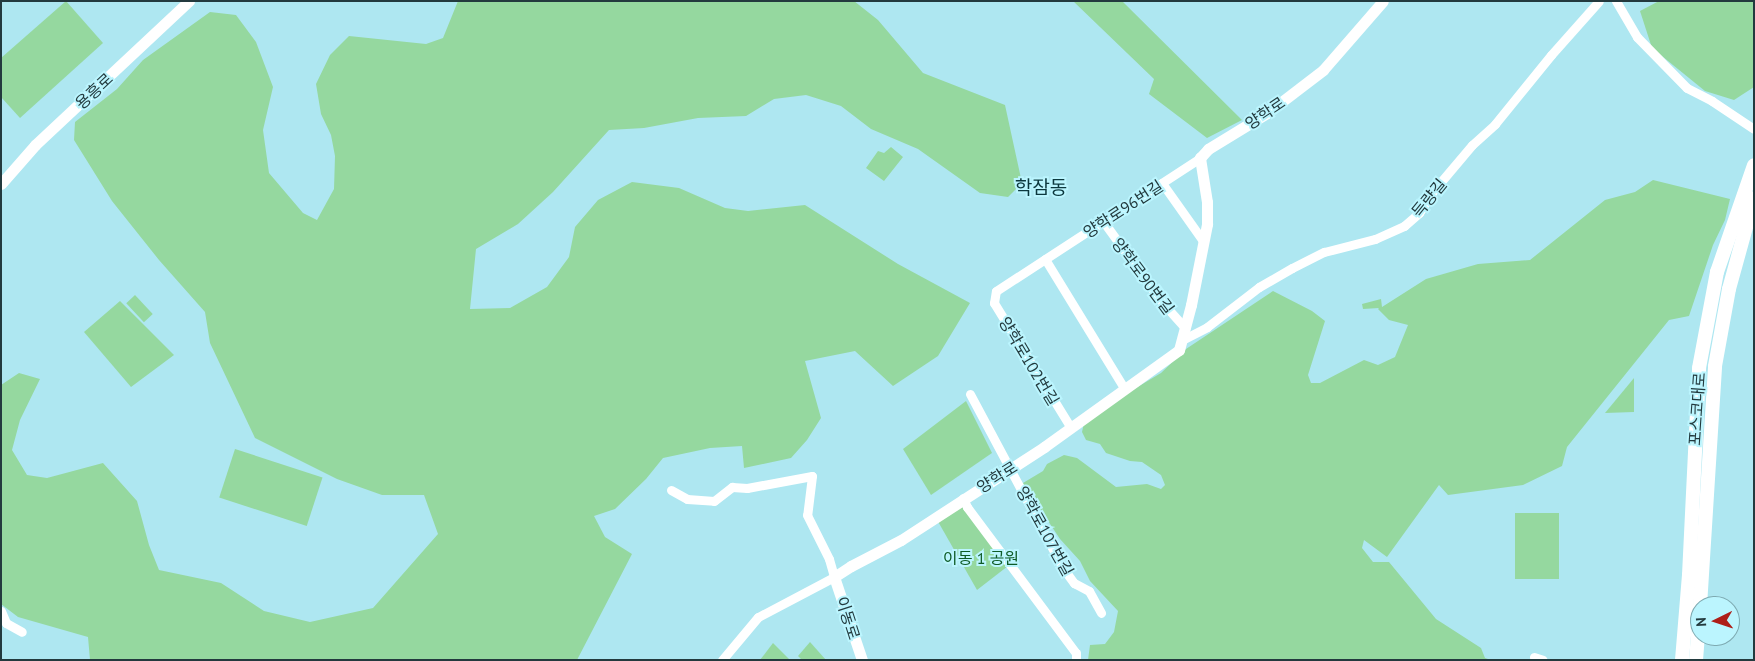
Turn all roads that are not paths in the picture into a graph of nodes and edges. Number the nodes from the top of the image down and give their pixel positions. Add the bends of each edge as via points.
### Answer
1 (189, 1) edge
2 (1383, 1) edge
3 (1599, 1) edge
4 (1616, 1) edge
5 (1754, 129) edge
6 (1200, 158) junction
7 (1754, 165) edge
8 (1162, 183) junction
9 (1, 184) edge
10 (1754, 198) edge
11 (1103, 221) junction
12 (1203, 241) junction
13 (1045, 259) junction
14 (1728, 262) junction
15 (996, 291) joint
16 (1185, 328) junction
17 (1182, 340) junction
18 (1124, 388) junction
19 (970, 394) dead end
20 (1071, 428) junction
21 (1010, 468) junction
22 (671, 490) dead end
23 (963, 498) junction
24 (834, 577) junction
25 (1701, 596) edge
26 (1, 611) edge
27 (1101, 613) dead end
28 (1690, 613) edge
29 (1685, 614) junction
30 (22, 632) dead end
31 (1697, 646) edge
32 (1534, 657) dead end
33 (722, 660) edge
34 (862, 660) edge
35 (1076, 660) edge
36 (1543, 660) edge
37 (1682, 660) edge
38 (1696, 660) edge

1 - 9 street, 용흥로 via 35,144
2 - 6 street, 양학로 via 1323,70 1267,113 1208,149
3 - 17 street, 득량길 via 1495,124 1472,145 1419,213 1404,226 1375,239 1324,252 1292,268 1260,287 1207,327
4 - 5 street via 1638,37 1687,88
6 - 8 street, 양학로96번길
6 - 12 street, 양학로 via 1207,202
7 - 14 main road, 포스코대로
8 - 11 street, 양학로96번길
8 - 12 street
10 - 14 main road, 포스코대로
11 - 13 street, 양학로96번길
11 - 16 street, 양학로90번길 via 1160,300
12 - 16 street, 양학로
13 - 15 street, 양학로96번길
13 - 18 street
14 - 25 main road, 포스코대로 via 1715,366
14 - 29 main road, 포스코대로 via 1699,368
15 - 20 street, 양학로102번길 via 994,303
16 - 17 street, 양학로
17 - 18 street, 양학로 via 1179,350
18 - 20 street, 양학로
19 - 21 street, 양학로107번길
20 - 21 street, 양학로
21 - 23 street, 양학로
21 - 27 street, 양학로107번길 via 1063,568 1074,583 1089,591
22 - 24 street via 687,499 714,501 732,488 812,476 807,515 829,559
23 - 24 street, 양학로 via 901,540
23 - 35 street via 1073,649
24 - 33 street, 양학로 via 758,617
24 - 34 street, 이동로
26 - 30 street via 6,622
28 - 29 main road
29 - 37 main road, 포스코대로
31 - 38 main road, 포스코대로
32 - 36 street

